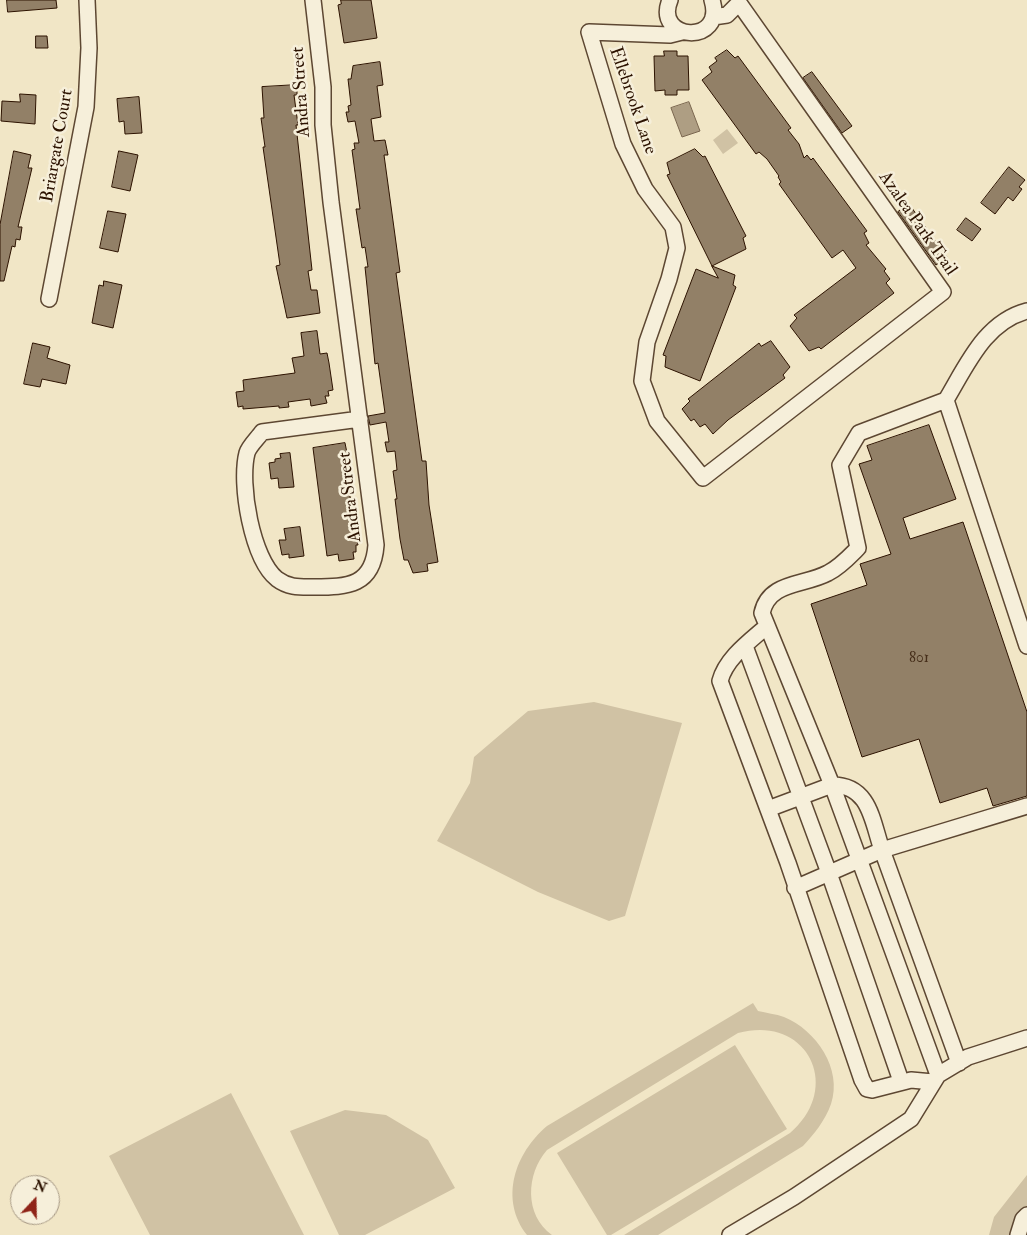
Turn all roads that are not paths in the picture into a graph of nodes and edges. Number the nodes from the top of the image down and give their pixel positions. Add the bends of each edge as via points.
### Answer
1 (87, 0) edge
2 (313, 0) edge
3 (712, 0) edge
4 (733, 2) edge
5 (669, 7) edge
6 (713, 17) junction
7 (682, 32) junction
8 (649, 34) junction
9 (50, 298) dead end
10 (1027, 310) edge
11 (946, 400) junction
12 (360, 419) junction
13 (703, 478) joint
14 (767, 626) junction
15 (745, 646) junction
16 (1027, 646) edge
17 (832, 785) junction
18 (801, 798) junction
19 (1027, 806) edge
20 (768, 809) junction
21 (882, 850) junction
22 (858, 860) junction
23 (829, 873) junction
24 (795, 888) junction
25 (1027, 1038) edge
26 (959, 1063) junction
27 (936, 1078) junction
28 (901, 1081) junction
29 (1027, 1215) edge
30 (730, 1235) edge
31 (1018, 1235) edge

1 - 9 street, Briargate Court via 86,107
2 - 12 street, Andra Street via 331,202
3 - 6 street
4 - 6 street via 727,15
4 - 13 street, Azalea Park Trail via 943,292
5 - 7 street via 673,25
5 - 8 street
6 - 7 street via 701,31
7 - 8 street
8 - 13 street, Ellebrook Lane via 589,32 623,144 645,189 672,227 677,248 646,342 642,381 658,421
10 - 11 street via 983,338
11 - 14 street via 859,433 840,465 858,548 828,573 774,592 765,601 762,613
11 - 16 street
12 - 12 street, Andra Street via 262,432 247,451 245,472 250,521 266,569 291,587 343,587 358,581 375,561 376,545
14 - 15 street
14 - 17 street
15 - 18 street
15 - 20 street via 723,671 720,681
17 - 18 street
17 - 21 street via 845,785 861,795
17 - 22 street
18 - 20 street
18 - 23 street
19 - 21 street
20 - 24 street
21 - 22 street
21 - 26 street
22 - 23 street
22 - 27 street
23 - 24 street
23 - 28 street
24 - 28 street via 867,1089
25 - 26 street via 968,1057
26 - 27 street
27 - 28 street
27 - 30 street via 911,1118 794,1197
29 - 31 street

